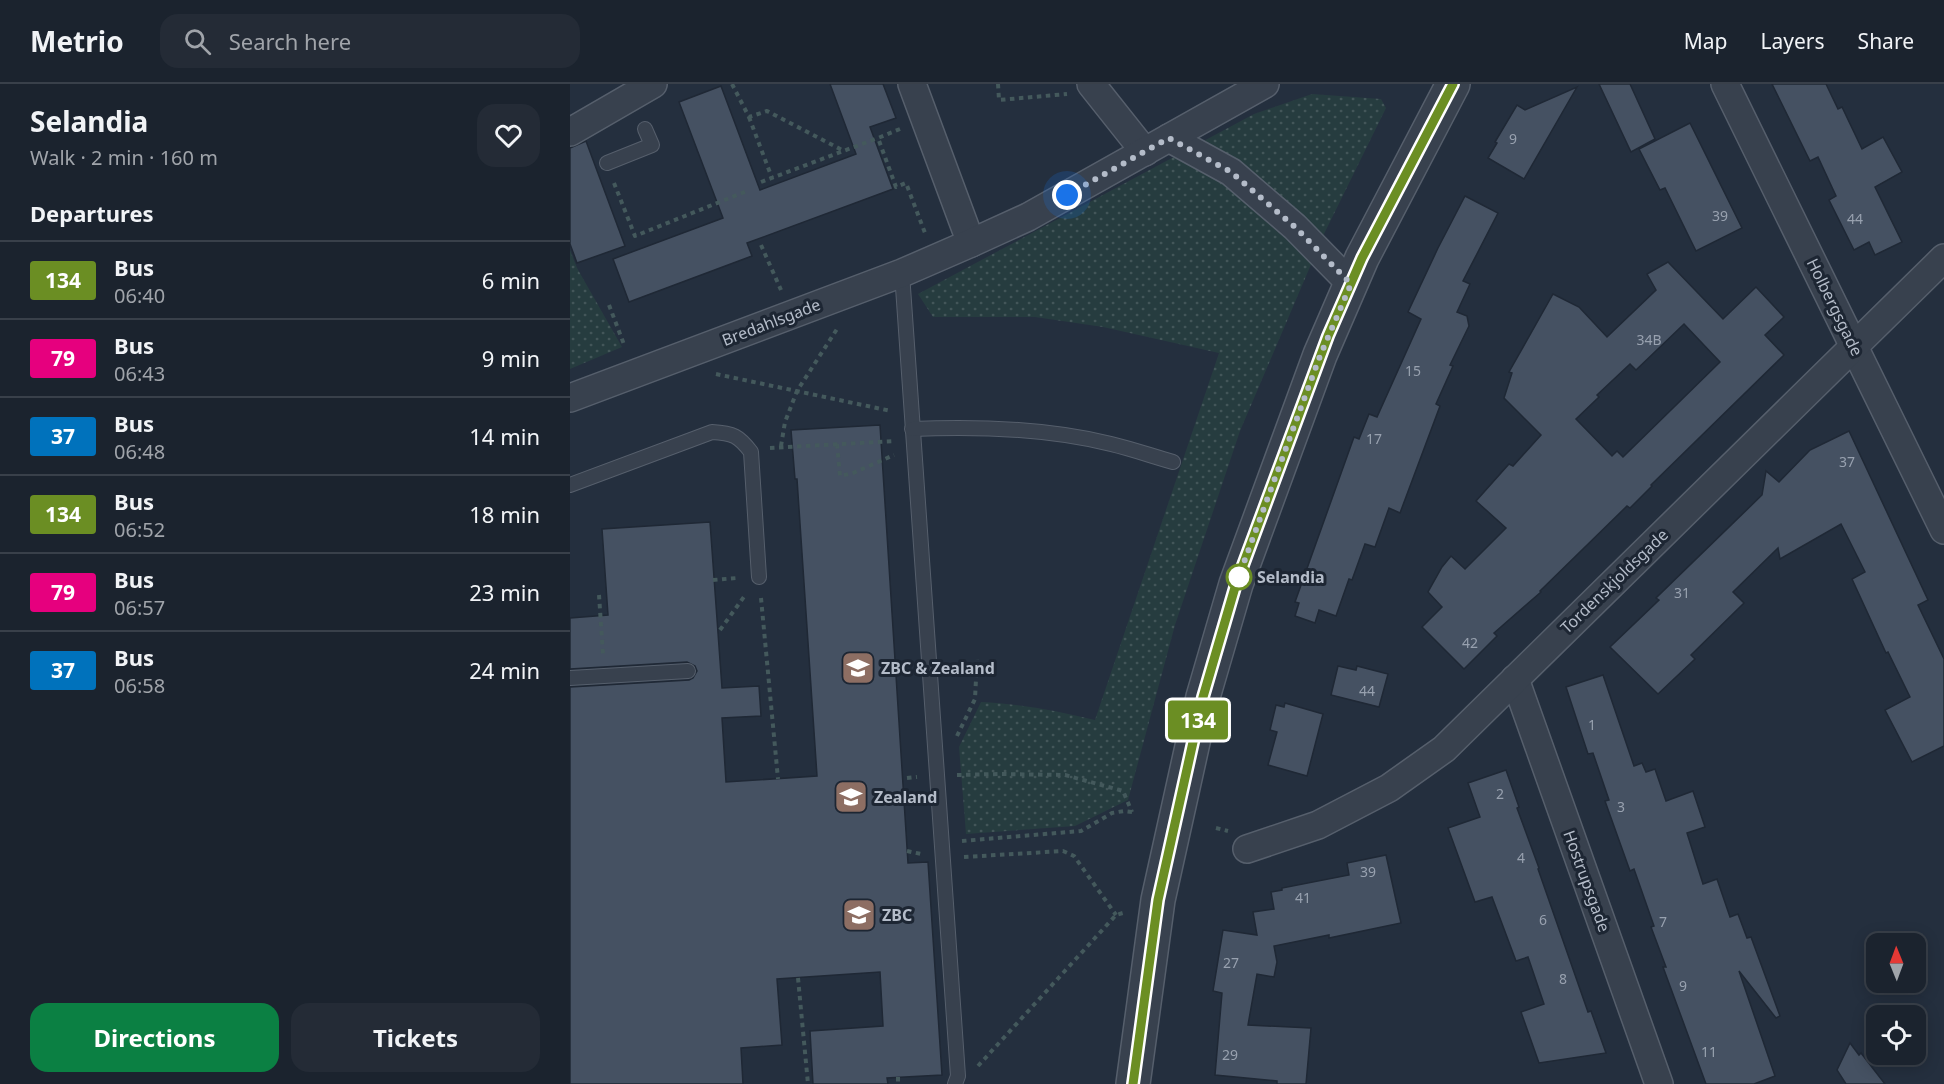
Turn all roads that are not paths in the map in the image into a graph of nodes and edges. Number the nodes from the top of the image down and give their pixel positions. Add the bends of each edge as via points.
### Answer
1 (653, 84) edge
2 (912, 84) edge
3 (1265, 84) edge
4 (1453, 84) edge
5 (1725, 84) edge
6 (1095, 88) edge
7 (645, 129) dead end
8 (570, 132) edge
9 (1169, 138) junction
10 (1145, 152) junction
11 (607, 163) road end
12 (970, 243) junction
13 (1944, 258) edge
14 (902, 273) junction
15 (1351, 284) junction
16 (1854, 346) junction
17 (570, 398) edge
18 (912, 428) junction
19 (1173, 462) dead end
20 (570, 485) edge
21 (1944, 530) edge
22 (759, 577) road end
23 (688, 671) dead end
24 (570, 678) edge
25 (1515, 679) junction
26 (1247, 849) dead end
27 (957, 1080) edge
28 (1133, 1084) edge
29 (1659, 1084) edge

1 - 8 street
2 - 12 street
3 - 9 street, Bredahlsgade
4 - 15 street
5 - 16 street, Holbergsgade
6 - 10 street
7 - 11 lane via 652,146
9 - 10 street, Bredahlsgade
9 - 15 street via 1231,172 1295,227
10 - 12 street, Bredahlsgade via 1028,217
12 - 14 street, Bredahlsgade
13 - 16 street, Tordenskjoldsgade
14 - 17 street, Bredahlsgade
14 - 18 lane
15 - 28 street via 1320,356 1236,584 1203,697 1158,900
16 - 21 street, Holbergsgade
16 - 25 street, Tordenskjoldsgade
18 - 19 lane via 979,427 1045,432 1110,444
18 - 27 lane
20 - 22 lane via 712,432 741,438 752,452
23 - 24 lane
25 - 26 street, Tordenskjoldsgade via 1444,749 1389,788 1318,825
25 - 29 street, Hostrupsgade

